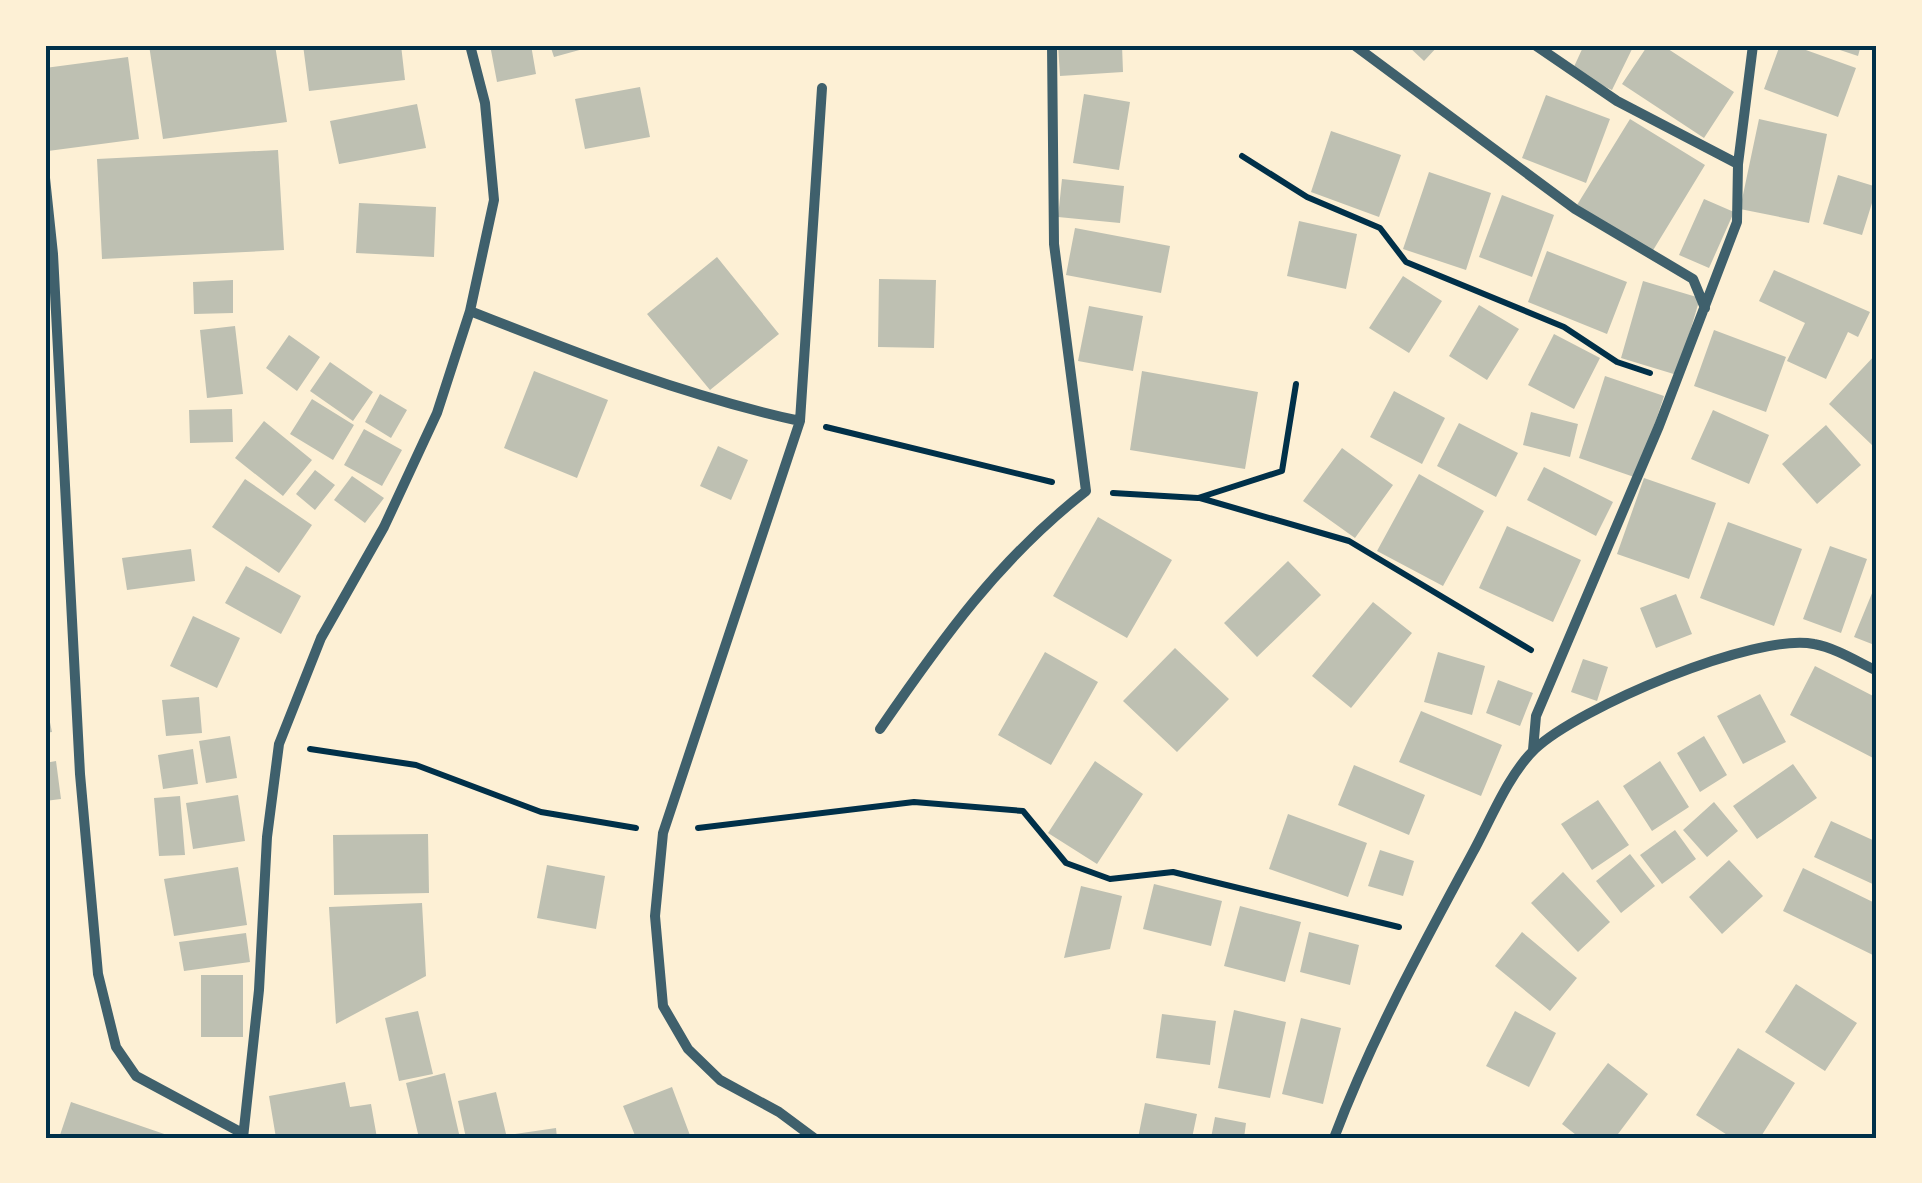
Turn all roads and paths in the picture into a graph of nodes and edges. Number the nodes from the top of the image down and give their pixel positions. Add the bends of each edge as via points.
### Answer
1 (470, 45) edge
2 (1052, 45) edge
3 (1354, 45) edge
4 (1535, 45) edge
5 (1753, 45) edge
6 (822, 88) dead end
7 (1242, 156) dead end
8 (1738, 164) junction
9 (45, 178) edge
10 (1706, 309) junction
11 (470, 310) junction
12 (1676, 382) junction
13 (800, 421) junction
14 (1198, 498) dead end
15 (1558, 666) junction
16 (1877, 671) edge
17 (880, 728) dead end
18 (279, 744) junction
19 (1533, 750) junction
20 (662, 832) junction
21 (1427, 935) junction
22 (243, 1135) edge
23 (814, 1138) edge
24 (1334, 1138) edge

1 - 11 street via 485,103 494,200
2 - 17 street via 1054,244 1086,491 1033,532 992,576
3 - 10 street via 1575,209 1693,280
4 - 8 street via 1617,102
5 - 8 street
6 - 13 street
7 - 12 path via 1307,197 1380,228 1406,262 1564,327 1617,362
8 - 10 street via 1737,222
9 - 22 street via 98,974 116,1046 136,1076
10 - 12 street
11 - 13 street via 625,372
11 - 18 street via 437,413 322,638
12 - 15 street
13 - 20 street
14 - 15 path via 1348,541
15 - 19 street via 1536,716
16 - 19 street via 1815,644 1738,652 1624,696
18 - 20 path via 416,764 541,812
18 - 22 street
19 - 21 street
20 - 21 path via 914,802 1023,811 1066,863 1110,879 1174,872
20 - 23 street via 655,916 663,1006 688,1048 720,1080
21 - 24 street via 1364,1057

